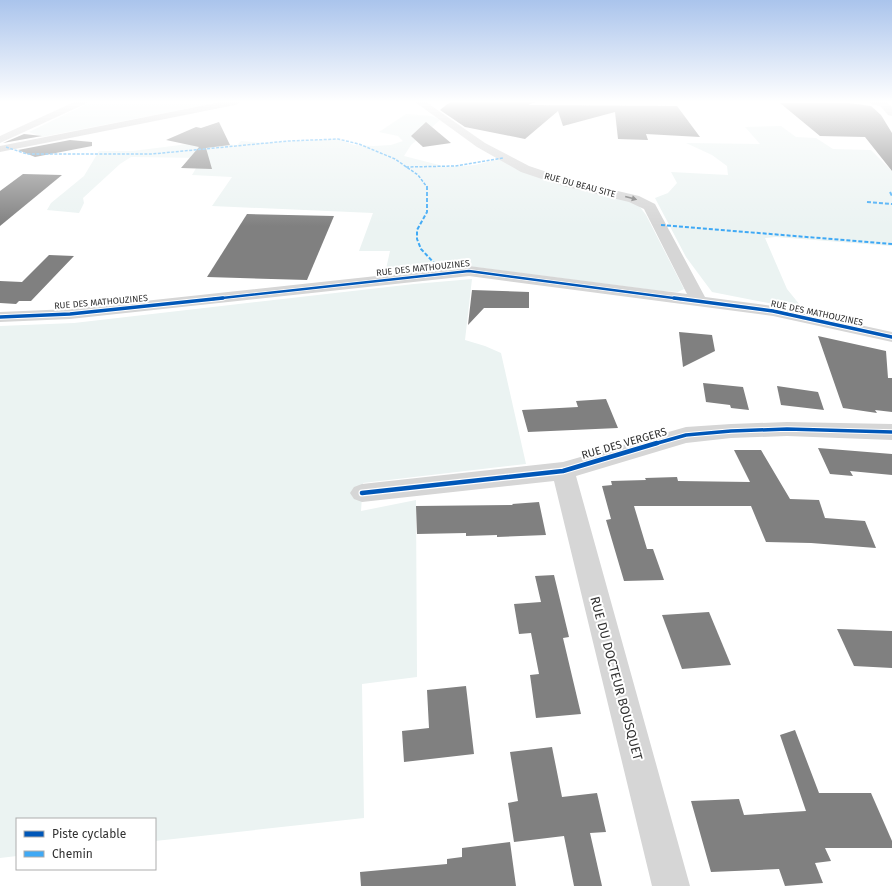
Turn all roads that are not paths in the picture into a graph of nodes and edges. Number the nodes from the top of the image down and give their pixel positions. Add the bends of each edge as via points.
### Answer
1 (477, 143) edge
2 (699, 302) junction
3 (0, 317) edge
4 (892, 337) edge
5 (892, 432) edge
6 (563, 470) junction
7 (362, 493) dead end
8 (671, 886) edge

1 -> 2 street, RUE DU BEAU SITE via 525,169 567,183 634,199 650,206
2 - 3 street, RUE DES MATHOUZINES via 469,271 70,314
2 - 4 street, RUE DES MATHOUZINES via 773,311
5 - 6 street, RUE DES VERGERS via 787,429 686,434
6 - 7 street, RUE DES VERGERS
6 - 8 street, RUE DU DOCTEUR BOUSQUET

